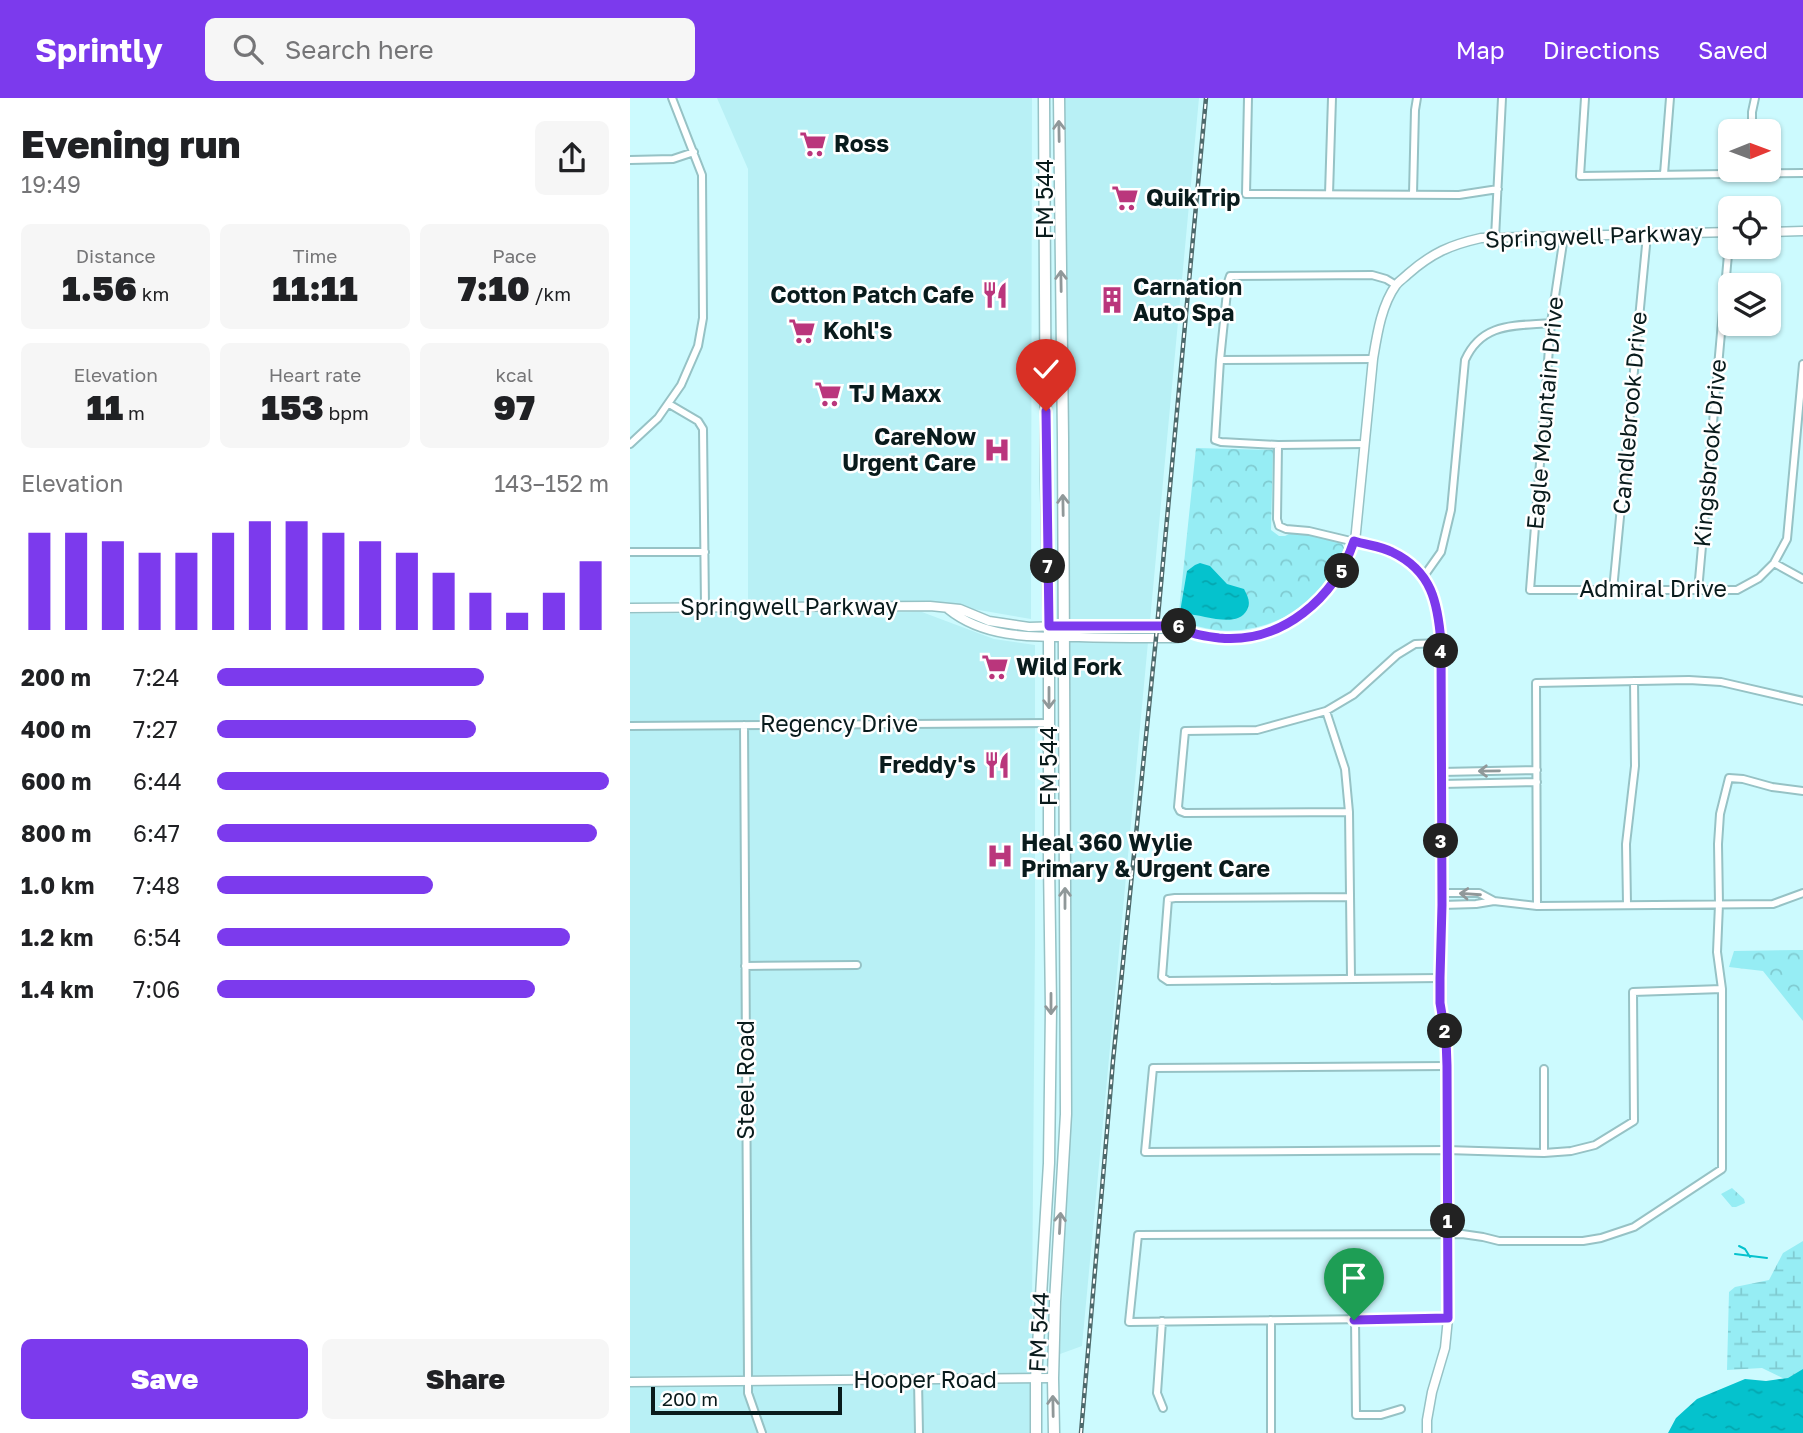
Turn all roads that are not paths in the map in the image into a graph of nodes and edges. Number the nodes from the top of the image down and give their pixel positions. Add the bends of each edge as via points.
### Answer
1 (672, 98) edge
2 (1044, 98) edge
3 (1059, 98) edge
4 (1248, 98) edge
5 (1332, 98) edge
6 (1417, 98) edge
7 (1502, 98) edge
8 (1585, 98) edge
9 (1670, 98) edge
10 (1755, 98) edge
11 (1752, 119) edge
12 (694, 152) junction
13 (630, 160) edge
14 (1045, 164) junction
15 (1059, 164) junction
16 (1718, 172) edge
17 (1782, 172) edge
18 (1803, 173) edge
19 (1664, 174) junction
20 (1498, 189) junction
21 (1329, 194) junction
22 (1413, 194) junction
23 (1803, 231) edge
24 (1718, 232) edge
25 (1781, 232) edge
26 (1647, 235) junction
27 (1564, 236) junction
28 (1496, 238) junction
29 (1728, 259) edge
30 (1396, 285) junction
31 (1551, 324) junction
32 (1061, 327) junction
33 (1045, 328) junction
34 (1373, 359) junction
35 (1220, 360) junction
36 (1803, 364) edge
37 (669, 404) junction
38 (630, 444) edge
39 (1365, 444) junction
40 (1278, 445) junction
41 (1046, 478) junction
42 (1063, 478) junction
43 (1354, 541) junction
44 (705, 551) junction
45 (630, 552) edge
46 (1774, 564) junction
47 (1424, 576) junction
48 (1803, 579) edge
49 (1530, 590) joint
50 (1613, 590) junction
51 (1698, 591) junction
52 (705, 607) junction
53 (630, 608) edge
54 (1138, 625) junction
55 (1064, 626) junction
56 (1049, 632) junction
57 (1189, 633) junction
58 (1064, 637) junction
59 (1138, 638) junction
60 (1441, 643) junction
61 (1634, 681) junction
62 (1803, 701) edge
63 (1326, 711) junction
64 (1049, 723) junction
65 (744, 725) junction
66 (630, 726) edge
67 (1537, 770) junction
68 (1441, 772) junction
69 (1537, 782) junction
70 (1441, 784) junction
71 (1803, 791) edge
72 (1049, 809) junction
73 (1065, 809) junction
74 (1349, 812) junction
75 (1441, 893) junction
76 (1803, 893) edge
77 (1350, 897) junction
78 (1494, 901) junction
79 (1627, 904) junction
80 (1718, 904) junction
81 (1442, 905) junction
82 (1537, 906) junction
83 (1050, 930) junction
84 (858, 965) dead end
85 (745, 967) junction
86 (1351, 978) junction
87 (1440, 978) junction
88 (1065, 985) junction
89 (1722, 989) junction
90 (1447, 1066) junction
91 (1544, 1069) dead end
92 (1447, 1150) junction
93 (1544, 1153) junction
94 (1448, 1235) junction
95 (1044, 1251) junction
96 (1055, 1302) junction
97 (1448, 1318) junction
98 (1354, 1320) junction
99 (1162, 1321) junction
100 (1271, 1321) junction
101 (1053, 1378) junction
102 (918, 1380) junction
103 (1036, 1380) junction
104 (748, 1381) junction
105 (630, 1382) edge
106 (1163, 1408) dead end
107 (1401, 1409) dead end
108 (762, 1433) edge
109 (919, 1433) edge
110 (1036, 1433) edge
111 (1054, 1433) edge
112 (1271, 1433) edge
113 (1427, 1433) edge

1 - 12 street
2 - 14 main road, FM 544 / FM 544
15 -> 3 main road, FM 544 / FM 544
4 - 21 street via 1246,194
5 - 21 street
6 - 22 street
7 - 20 street
8 - 19 street via 1580,176
9 - 19 street
10 - 11 street
12 - 13 street via 673,159
12 - 37 street via 703,185 703,318 693,359
14 - 15 main road
14 - 33 main road, FM 544 / FM 544
32 -> 15 main road, FM 544 / FM 544
16 - 19 street
17 - 18 street
20 - 22 street via 1459,195
20 - 28 street
21 - 22 street
23 - 25 street
24 - 26 street, Springwell Parkway
26 - 27 street, Springwell Parkway
26 - 50 street, Candlebrook Drive
27 - 28 street, Springwell Parkway
27 - 31 street, Eagle Mountain Drive
28 - 30 street, Springwell Parkway via 1440,250
29 - 51 street, Kingsbrook Drive
30 - 34 street, Springwell Parkway via 1384,310
30 - 35 street via 1372,275 1230,276
31 - 47 street via 1498,328 1471,347 1465,360 1451,510 1441,552
31 - 49 street, Eagle Mountain Drive
32 - 33 main road
32 - 42 main road, FM 544 / FM 544
33 - 41 main road, FM 544 / FM 544
34 - 35 street
34 - 39 street, Springwell Parkway
35 - 40 street via 1215,440
36 - 46 street, Admiral Drive via 1787,539
37 - 38 street
37 - 44 street via 703,429
39 - 40 street
39 - 43 street, Springwell Parkway
40 - 43 street via 1279,526
41 - 42 main road
41 - 56 main road, FM 544 / FM 544
55 -> 42 main road, FM 544 / FM 544
43 - 47 street via 1391,551
43 - 57 street, Springwell Parkway via 1327,592 1294,620 1240,638
44 - 45 street
44 - 52 street
46 - 48 street
46 - 51 street, Admiral Drive via 1737,590
47 - 60 street via 1434,594
49 - 50 street, Admiral Drive
50 - 51 street, Admiral Drive
52 - 53 street, Springwell Parkway
52 - 56 street, Springwell Parkway via 930,607 948,609 992,631 1020,636
54 - 55 street, Springwell Parkway
54 - 57 street, Springwell Parkway via 1179,626
54 - 59 street
55 - 56 street, Springwell Parkway
55 - 58 main road, FM 544 / FM 544
56 - 58 street, Springwell Parkway
56 -> 64 main road, FM 544 / FM 544
57 - 59 street, Springwell Parkway via 1178,638
58 - 59 street, Springwell Parkway
58 - 73 main road, FM 544 / FM 544
60 - 63 street via 1415,644
60 - 68 street
61 - 62 street via 1721,682
61 - 67 street via 1536,683
61 - 79 street via 1635,766 1626,844
63 - 74 street via 1345,769
63 - 74 street via 1257,730 1185,731 1178,807 1185,813
64 - 65 street, Regency Drive
64 - 72 main road, FM 544 / FM 544
65 - 66 street, Regency Drive
65 - 85 street, Steel Road
67 -> 68 street
67 - 69 street
68 - 70 street
69 - 70 street
69 - 82 street
70 - 75 street
71 - 80 street via 1729,778 1717,844
72 - 73 main road
72 - 83 main road, FM 544 / FM 544
88 -> 73 main road, FM 544 / FM 544
74 - 77 street
78 -> 75 street via 1479,892
75 - 81 street
76 - 80 street via 1773,904
77 - 86 street
77 - 86 street via 1168,899 1162,977 1168,981
78 - 81 street
78 - 82 street
79 - 80 street
79 - 82 street
80 - 89 street
81 - 87 street
83 - 88 main road via 1059,943 1059,972
83 -> 95 main road, FM 544 / FM 544
84 - 85 street
85 - 104 street, Steel Road
86 - 87 street
87 - 90 street
96 -> 88 main road, FM 544 / FM 544 via 1066,1114
89 - 93 street via 1633,992 1634,1121 1595,1145
89 - 94 street via 1722,1168 1634,1227 1601,1238 1499,1241
90 - 92 street
90 - 92 street via 1153,1068 1145,1152
91 - 93 street
92 - 93 street
92 - 94 street
94 - 97 street
94 - 99 street via 1138,1236 1129,1322
95 - 96 main road via 1052,1261
95 - 103 main road, FM 544 / FM 544
96 - 101 main road, FM 544 / FM 544
97 - 98 street
97 - 113 street
98 - 100 street
98 - 107 street via 1356,1415
99 - 100 street
99 - 106 street via 1157,1393
100 - 112 street
101 - 103 street, Hooper Road
111 -> 101 main road, FM 544 / FM 544
102 - 103 street, Hooper Road
102 - 104 street, Hooper Road
102 - 109 street
103 - 110 main road, FM 544 / FM 544
104 - 105 street, Hooper Road
104 - 108 street, Steel Road

